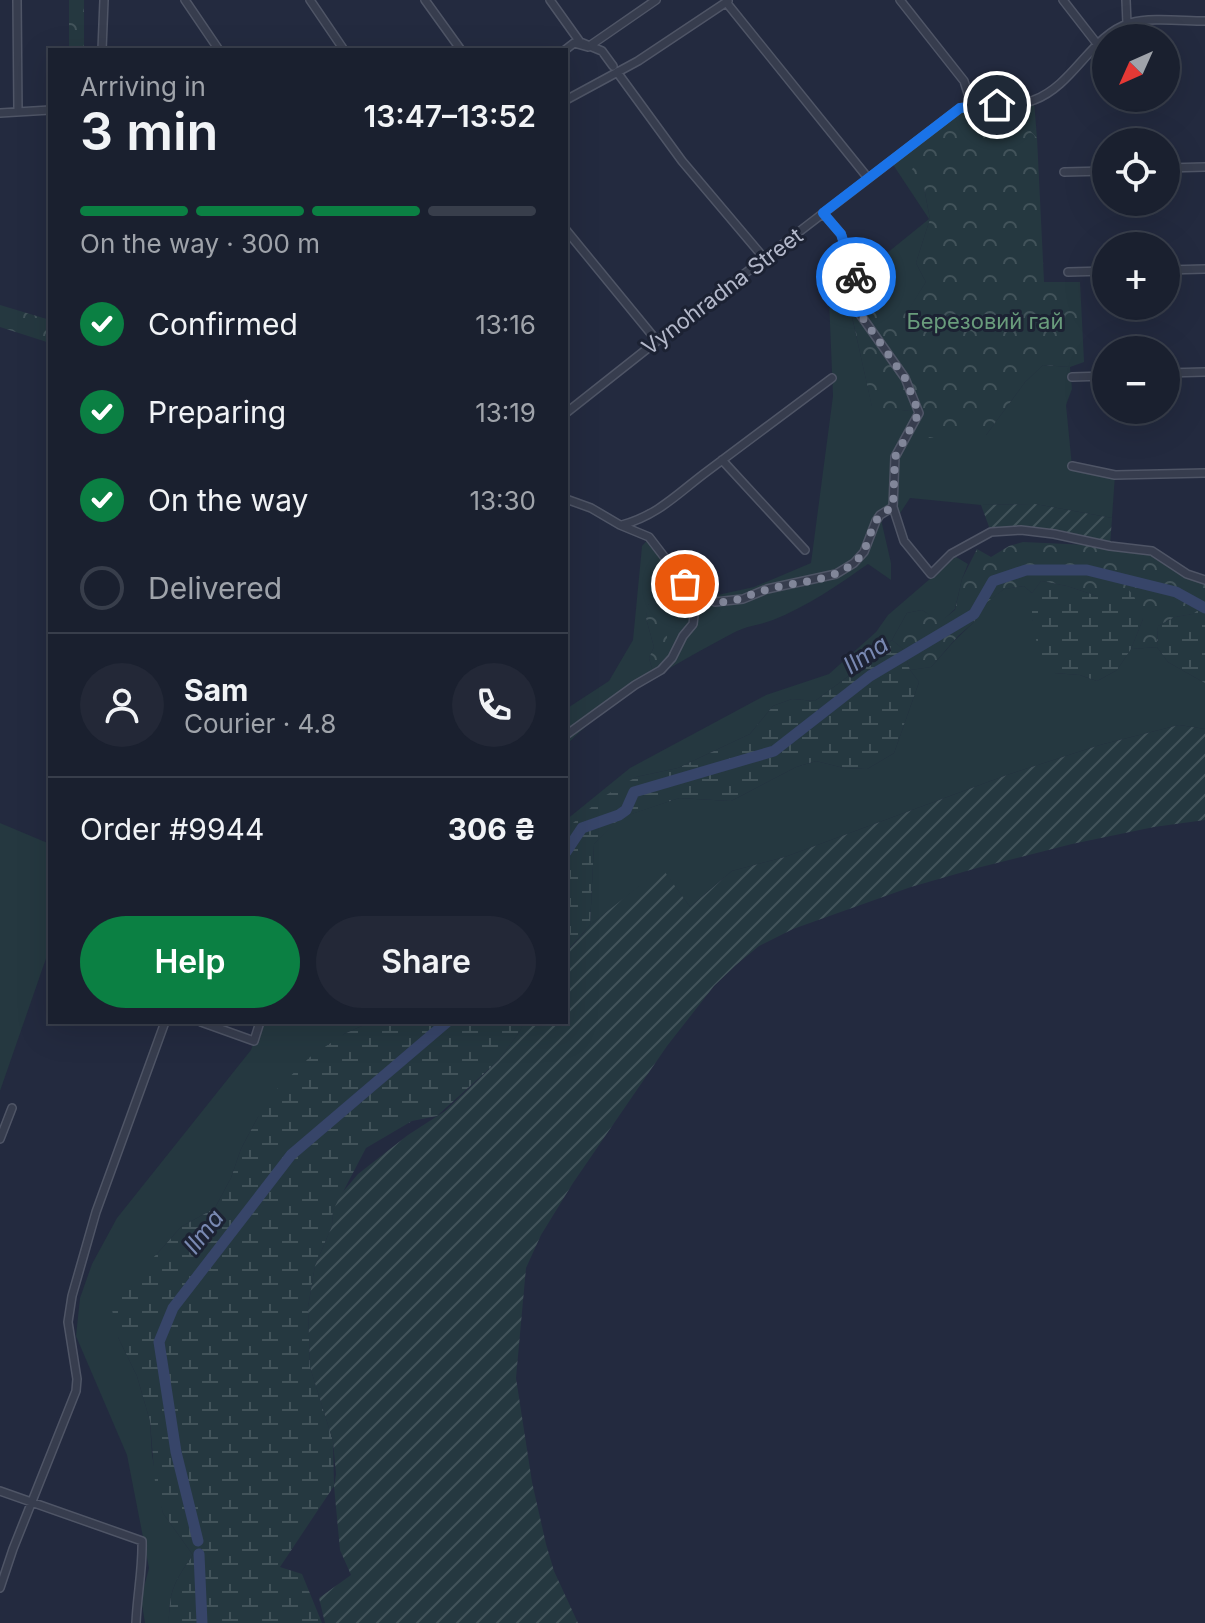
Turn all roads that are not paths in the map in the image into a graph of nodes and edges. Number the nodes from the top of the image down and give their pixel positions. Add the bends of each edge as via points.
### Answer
1 (17, 0) edge
2 (104, 0) edge
3 (185, 0) edge
4 (310, 0) edge
5 (425, 0) edge
6 (550, 0) edge
7 (656, 0) edge
8 (900, 0) edge
9 (1063, 0) edge
10 (1126, 0) edge
11 (728, 1) edge
12 (1205, 21) edge
13 (1127, 24) joint
14 (1092, 37) edge
15 (588, 47) junction
16 (102, 48) edge
17 (218, 48) edge
18 (343, 48) edge
19 (460, 48) edge
20 (568, 48) edge
21 (1092, 51) edge
22 (615, 69) junction
23 (568, 99) edge
24 (972, 106) junction
25 (48, 110) edge
26 (18, 111) junction
27 (0, 113) edge
28 (1205, 167) edge
29 (1180, 168) edge
30 (1092, 171) edge
31 (1064, 172) dead end
32 (868, 178) junction
33 (823, 213) junction
34 (568, 232) edge
35 (764, 258) junction
36 (1205, 269) edge
37 (1180, 270) edge
38 (1092, 271) edge
39 (1068, 272) dead end
40 (657, 341) junction
41 (1205, 372) edge
42 (1180, 373) edge
43 (1092, 376) edge
44 (1072, 377) dead end
45 (832, 378) dead end
46 (568, 411) edge
47 (722, 460) junction
48 (1072, 466) dead end
49 (1205, 473) edge
50 (568, 500) edge
51 (893, 507) junction
52 (620, 525) junction
53 (805, 550) dead end
54 (1205, 580) edge
55 (685, 584) junction
56 (568, 733) edge
57 (164, 1024) edge
58 (207, 1024) edge
59 (259, 1024) edge
60 (12, 1108) dead end
61 (0, 1139) edge
62 (0, 1491) edge
63 (32, 1503) junction
64 (0, 1588) edge
65 (136, 1623) edge

1 - 26 street
2 - 16 street
3 - 17 street
4 - 18 street
5 - 19 street
6 - 15 street
7 - 15 street
8 - 24 street via 964,81
9 - 14 street
10 - 13 street
11 - 22 street via 676,37
11 - 32 street
12 - 13 street
15 - 20 street via 574,43
15 - 22 street via 602,51
21 - 24 street, Vynohradna Street via 1059,85 1034,100
22 - 23 street
22 - 35 street via 682,161
24 - 32 street, Vynohradna Street via 945,118
25 - 26 street
26 - 27 street
28 - 29 street
30 - 31 street
32 - 33 street, Vynohradna Street
33 - 35 street, Vynohradna Street
33 - 51 street via 841,234 856,270 850,300 905,378 919,413 895,457
34 - 40 street
35 - 40 street, Vynohradna Street
36 - 37 street
38 - 39 street
40 - 46 street, Vynohradna Street
41 - 42 street
43 - 44 street
45 - 47 street
47 - 52 street via 655,513
47 - 53 street
48 - 49 street via 1115,475
50 - 52 street
51 - 54 street via 904,541 931,574 951,554 991,532 1021,530 1152,551
51 - 55 street via 876,521 864,552 836,574 715,602
52 - 55 street via 649,537
55 - 56 street via 693,624 672,658
57 - 63 street via 96,1212 72,1296 68,1322 76,1391
58 - 59 street via 254,1041
60 - 61 street
62 - 63 street
63 - 64 street
63 - 65 street via 142,1541

